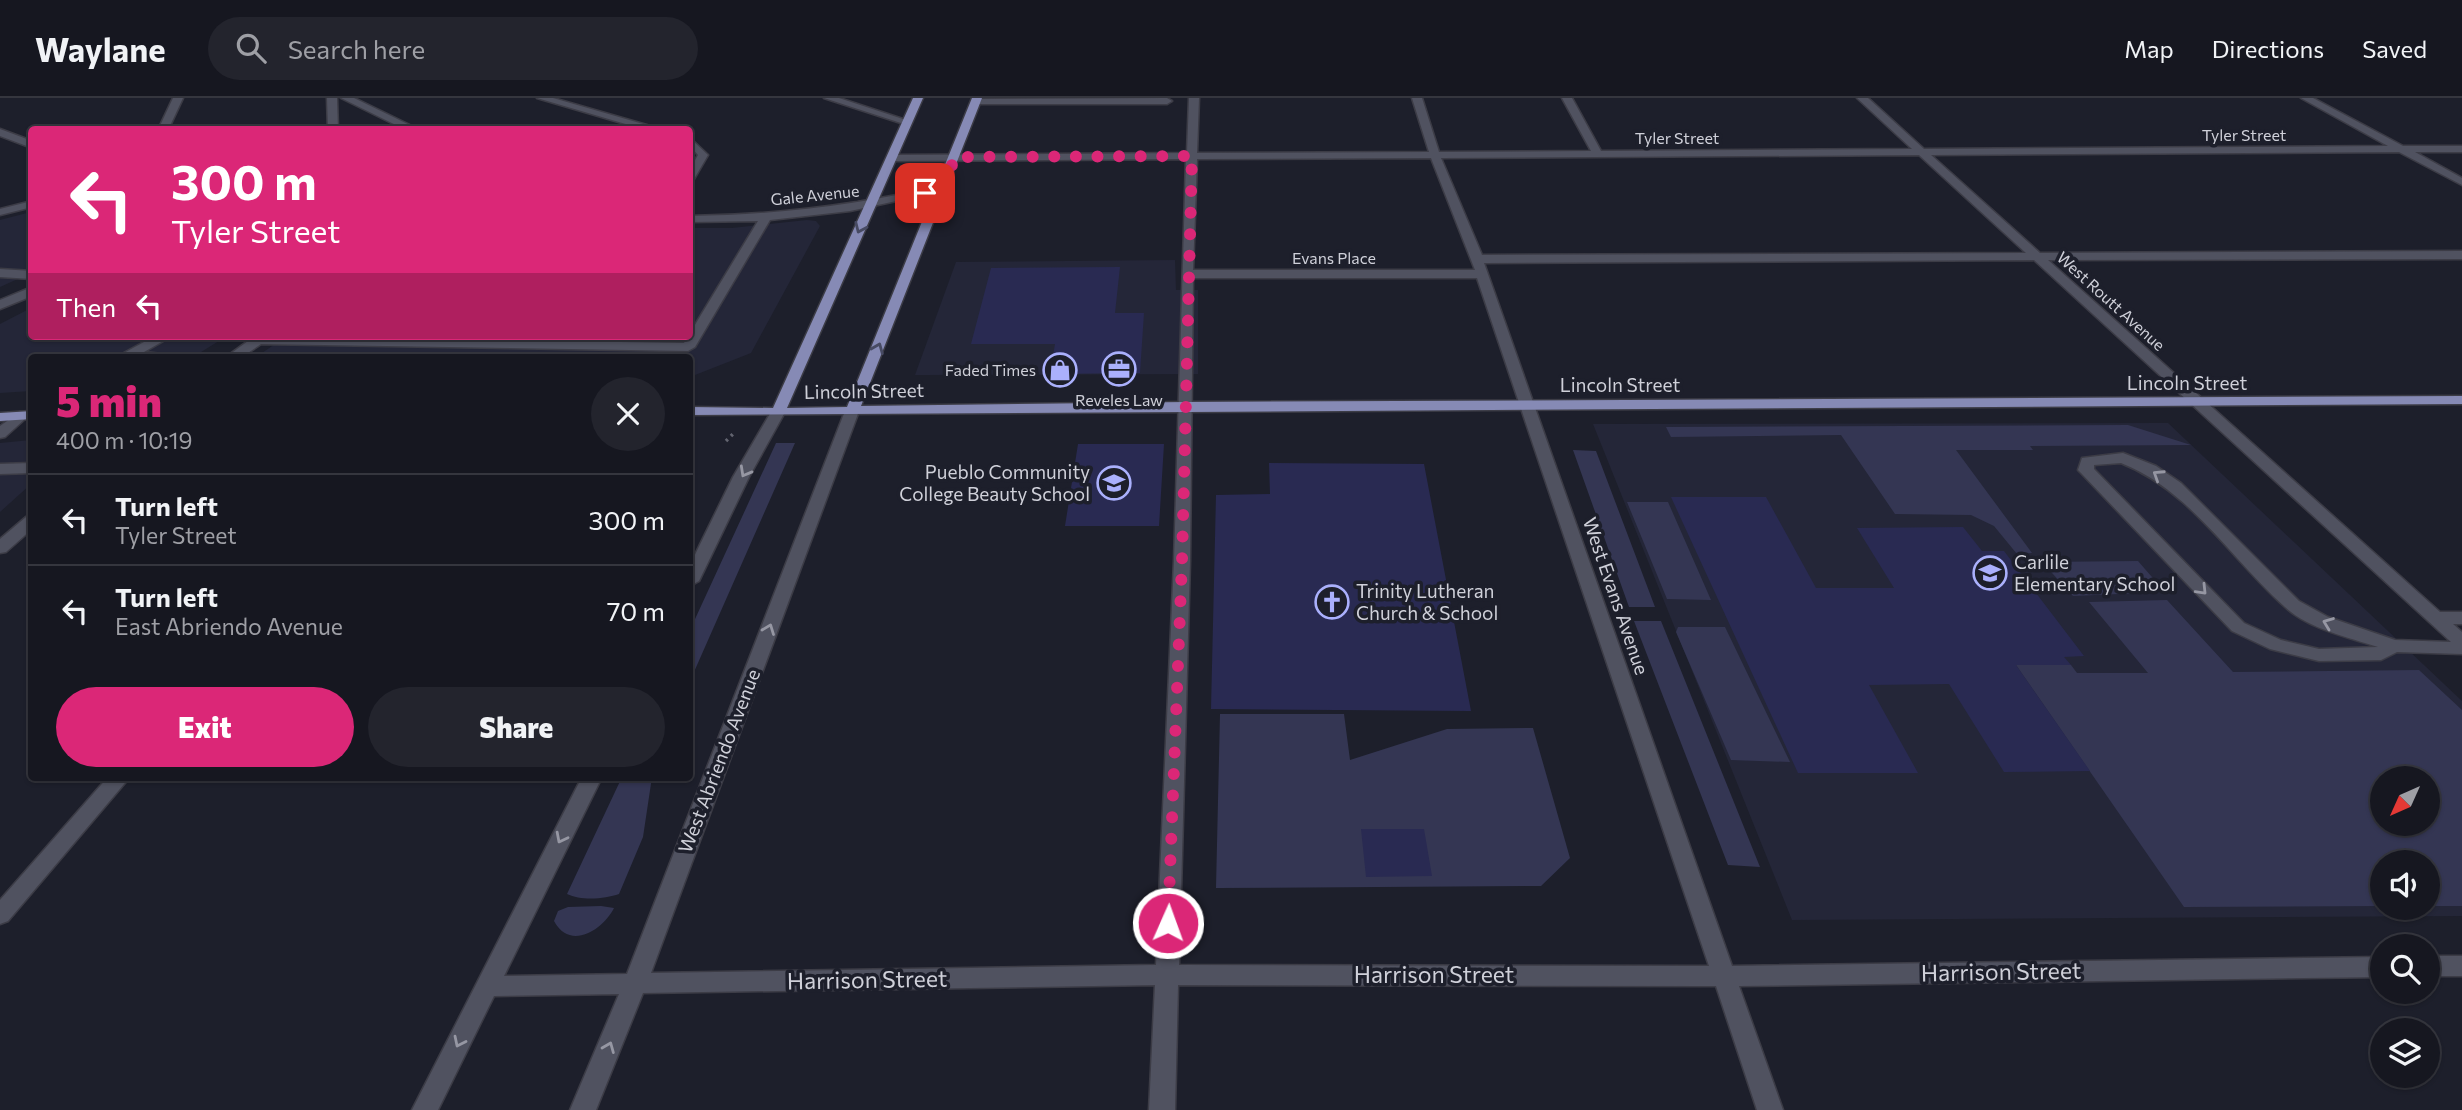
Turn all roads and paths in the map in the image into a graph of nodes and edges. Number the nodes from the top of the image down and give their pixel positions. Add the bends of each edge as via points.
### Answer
1 (178, 98) edge
2 (332, 98) edge
3 (346, 98) edge
4 (542, 98) edge
5 (829, 98) edge
6 (918, 98) edge
7 (1194, 98) edge
8 (1417, 98) edge
9 (1567, 98) edge
10 (1862, 98) edge
11 (2306, 98) edge
12 (977, 100) edge
13 (1167, 101) dead end
14 (907, 122) junction
15 (165, 126) edge
16 (333, 126) edge
17 (406, 126) edge
18 (644, 126) edge
19 (0, 132) edge
20 (28, 143) edge
21 (693, 144) edge
22 (2462, 149) edge
23 (2401, 150) junction
24 (1921, 152) junction
25 (1598, 154) junction
26 (1435, 155) junction
27 (1192, 156) junction
28 (955, 157) junction
29 (893, 158) junction
30 (693, 172) edge
31 (2462, 182) edge
32 (943, 188) junction
33 (871, 204) junction
34 (28, 205) edge
35 (0, 212) edge
36 (767, 216) junction
37 (693, 219) edge
38 (2462, 255) edge
39 (2038, 258) junction
40 (1479, 266) junction
41 (0, 272) edge
42 (28, 275) edge
43 (1187, 275) junction
44 (28, 293) edge
45 (0, 305) edge
46 (157, 340) edge
47 (258, 340) edge
48 (452, 340) edge
49 (693, 340) edge
50 (693, 340) edge
51 (129, 354) edge
52 (237, 354) edge
53 (439, 354) edge
54 (2462, 400) edge
55 (2197, 402) junction
56 (1186, 405) junction
57 (1528, 405) junction
58 (693, 411) edge
59 (852, 411) junction
60 (778, 412) junction
61 (26, 415) edge
62 (0, 417) edge
63 (734, 432) dead end
64 (0, 434) edge
65 (726, 441) dead end
66 (28, 468) edge
67 (0, 469) edge
68 (28, 524) edge
69 (693, 542) edge
70 (709, 542) junction
71 (0, 548) edge
72 (693, 575) edge
73 (2435, 618) junction
74 (2462, 618) edge
75 (2462, 642) edge
76 (2393, 646) junction
77 (2462, 648) edge
78 (117, 781) edge
79 (590, 781) edge
80 (0, 915) edge
81 (2462, 966) edge
82 (2370, 967) edge
83 (2440, 967) edge
84 (1167, 975) junction
85 (1723, 976) junction
86 (635, 984) junction
87 (487, 986) junction
88 (425, 1110) edge
89 (583, 1110) edge
90 (1162, 1110) edge
91 (1770, 1110) edge

1 - 15 street
2 - 16 street
3 - 17 street
4 - 18 street
5 - 14 street
6 - 14 main road
7 - 27 street
8 - 26 street, West Evans Avenue
9 - 25 street
10 - 24 street, West Routt Avenue
11 - 23 street
12 - 13 street
12 - 28 main road
14 - 29 main road
19 - 20 street
21 - 30 street via 703,155
22 - 23 street, Tyler Street
23 - 24 street, Tyler Street
23 - 31 street
24 - 25 street, Tyler Street
24 - 39 street, West Routt Avenue
25 - 26 street, Tyler Street
26 - 27 street, Tyler Street
26 - 40 street, West Evans Avenue
27 - 28 street, Tyler Street
27 - 43 street
28 - 29 street, Tyler Street
28 - 32 main road
29 - 33 main road
32 - 33 street, Gale Avenue
59 -> 32 main road
33 - 36 street, Gale Avenue
33 -> 60 main road
34 - 35 street
36 - 37 street, Gale Avenue
36 - 49 street
38 - 39 street, Evans Place
39 - 40 street, Evans Place
39 - 55 street, West Routt Avenue
40 - 43 street, Evans Place
40 - 57 street, West Evans Avenue
41 - 42 street
43 - 56 street
44 - 45 street
46 - 51 street
47 - 52 street
48 - 50 street via 688,348
48 - 53 street
54 - 55 main road, Lincoln Street
55 - 57 main road, Lincoln Street
55 - 73 street, West Routt Avenue
56 - 57 main road, Lincoln Street
56 - 59 main road, Lincoln Street
56 - 84 street
57 - 85 street, West Evans Avenue
58 - 60 main road, Lincoln Street
59 - 60 main road, Lincoln Street
86 -> 59 street, West Abriendo Avenue
60 -> 70 street
61 - 62 main road
61 - 64 street
63 - 65 path
66 - 67 street
68 - 71 street
69 - 70 street
70 - 72 street
73 - 74 street
73 - 75 street, West Routt Avenue
76 -> 76 street via 2322,621 2293,605 2175,486 2151,469 2123,458 2087,460 2086,470 2238,626 2276,645 2319,655 2381,654
76 - 77 street
78 - 80 street
79 -> 87 street
81 - 83 street
82 - 85 street, Harrison Street
84 - 85 street, Harrison Street
84 - 86 street, Harrison Street
84 - 90 street
85 - 91 street, West Evans Avenue
86 - 87 street, Harrison Street
89 -> 86 street, West Abriendo Avenue
87 -> 88 street

